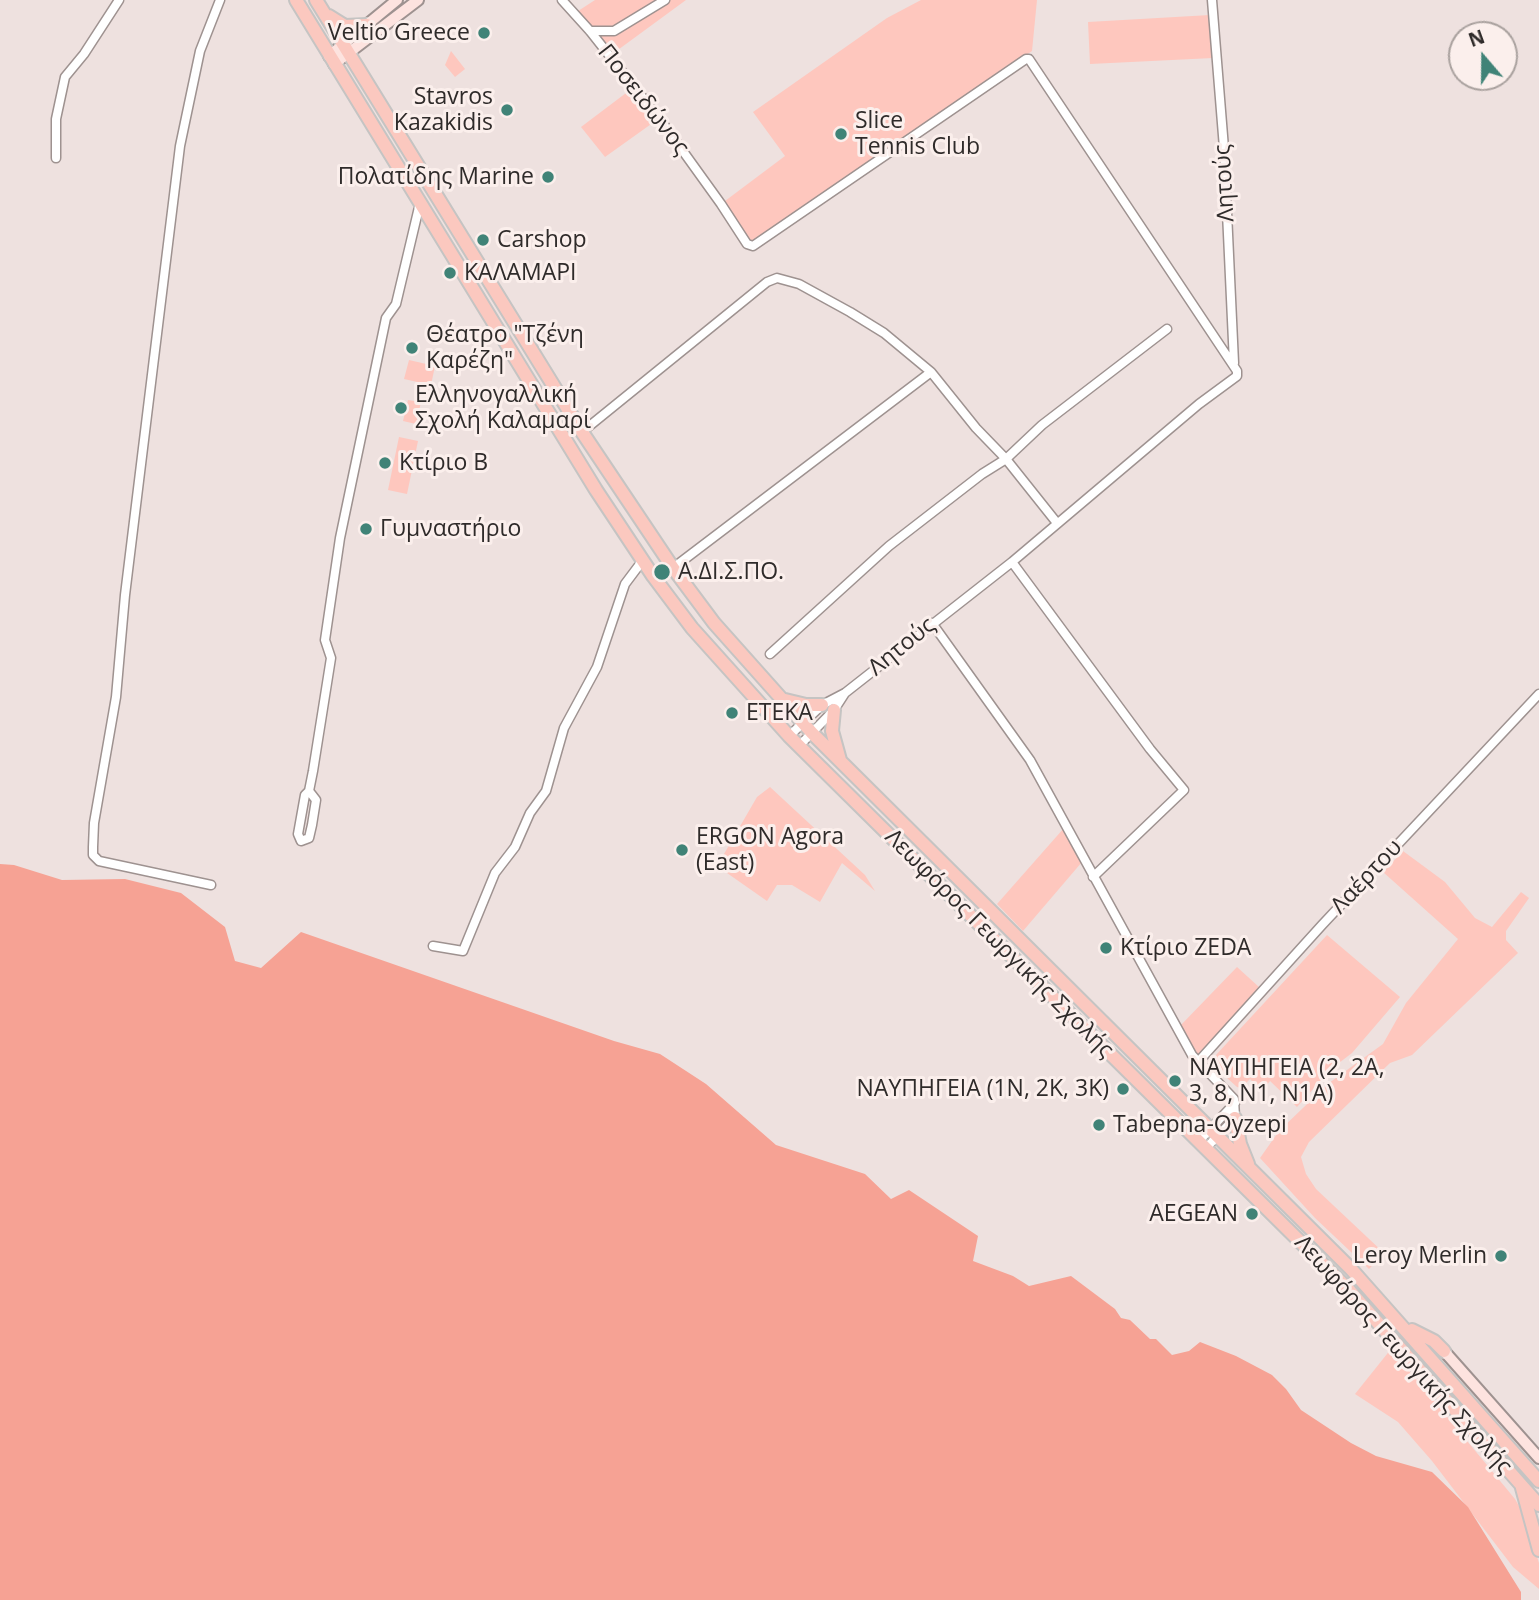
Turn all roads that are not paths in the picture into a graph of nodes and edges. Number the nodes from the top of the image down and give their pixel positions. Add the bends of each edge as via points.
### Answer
1 (119, 0) edge
2 (220, 0) edge
3 (296, 0) edge
4 (397, 0) edge
5 (418, 0) edge
6 (562, 0) edge
7 (665, 0) edge
8 (1212, 0) edge
9 (320, 6) edge
10 (367, 25) junction
11 (590, 31) junction
12 (347, 51) junction
13 (332, 60) junction
14 (56, 159) dead end
15 (420, 203) junction
16 (1167, 329) dead end
17 (1234, 366) junction
18 (931, 372) junction
19 (582, 432) junction
20 (1006, 459) junction
21 (1057, 523) junction
22 (643, 560) junction
23 (1012, 562) junction
24 (673, 568) junction
25 (932, 623) junction
26 (770, 654) dead end
27 (845, 693) junction
28 (1539, 694) edge
29 (780, 699) junction
30 (828, 707) junction
31 (802, 723) junction
32 (811, 733) junction
33 (789, 736) junction
34 (799, 746) junction
35 (841, 763) junction
36 (309, 791) junction
37 (1093, 877) junction
38 (211, 885) dead end
39 (433, 946) dead end
40 (1198, 1062) junction
41 (1236, 1103) junction
42 (1235, 1118) junction
43 (1213, 1134) junction
44 (1203, 1145) junction
45 (1252, 1171) junction
46 (1399, 1321) junction
47 (1444, 1350) joint
48 (1539, 1458) edge
49 (1539, 1481) edge
50 (1521, 1484) junction
51 (1539, 1505) edge
52 (1539, 1550) edge

1 - 14 street via 65,77 56,119
2 - 38 street via 201,51 180,146 116,697 93,847 99,861
3 - 13 main road
4 - 10 street
5 - 12 street
6 - 11 street, Ποσειδώνος
7 - 11 street via 614,31
8 - 17 street, Λητούς
9 - 10 main road via 345,26
9 - 12 main road
10 - 12 street
11 - 17 street, Ποσειδώνος via 675,139 747,244 756,245 1028,58
12 - 13 street
12 - 19 main road
13 - 15 main road
15 - 22 main road
15 - 36 street via 396,304 386,318 340,538 325,640 331,658
16 - 20 street via 1042,425
17 - 21 street, Λητούς via 1237,376
18 - 19 street via 862,319 799,284 778,278 767,282
18 - 20 street
18 - 24 street
19 - 24 main road
20 - 21 street
20 - 26 street via 890,546
21 - 23 street, Λητούς
22 - 33 main road via 692,628
22 - 39 street via 625,584 597,667 565,729 545,792 495,873 463,951
23 - 25 street, Λητούς
23 - 37 street via 1184,790
24 - 29 main road
25 - 27 street, Λητούς
25 - 37 street via 1030,760
27 - 30 street, Λητούς
27 - 30 street, Λητούς
28 - 40 street, Λαέρτου
29 - 30 main road
29 - 31 main road, Λεωφόρος Γεωργικής Σχολής
30 - 31 street, Λητούς
30 - 32 street, Λητούς
30 - 35 main road
31 - 32 main road, Λεωφόρος Γεωργικής Σχολής
31 - 33 street, Λητούς
32 - 34 street, Λητούς
32 - 35 main road, Λεωφόρος Γεωργικής Σχολής
33 - 34 main road, Λεωφόρος Γεωργικής Σχολής
34 - 44 main road, Λεωφόρος Γεωργικής Σχολής
35 - 43 main road, Λεωφόρος Γεωργικής Σχολής
36 - 36 street via 316,800 309,838 301,841 298,834
37 - 40 street
40 - 41 street
41 - 42 street
41 - 43 street
42 - 43 street
42 - 45 main road
43 - 44 street
43 - 45 main road, Λεωφόρος Γεωργικής Σχολής
44 - 50 main road, Λεωφόρος Γεωργικής Σχολής via 1361,1303
45 - 46 main road, Λεωφόρος Γεωργικής Σχολής
46 - 47 main road
46 - 49 main road, Λεωφόρος Γεωργικής Σχολής
47 - 48 street
50 - 51 main road, Λεωφόρος Γεωργικής Σχολής
50 - 52 main road

